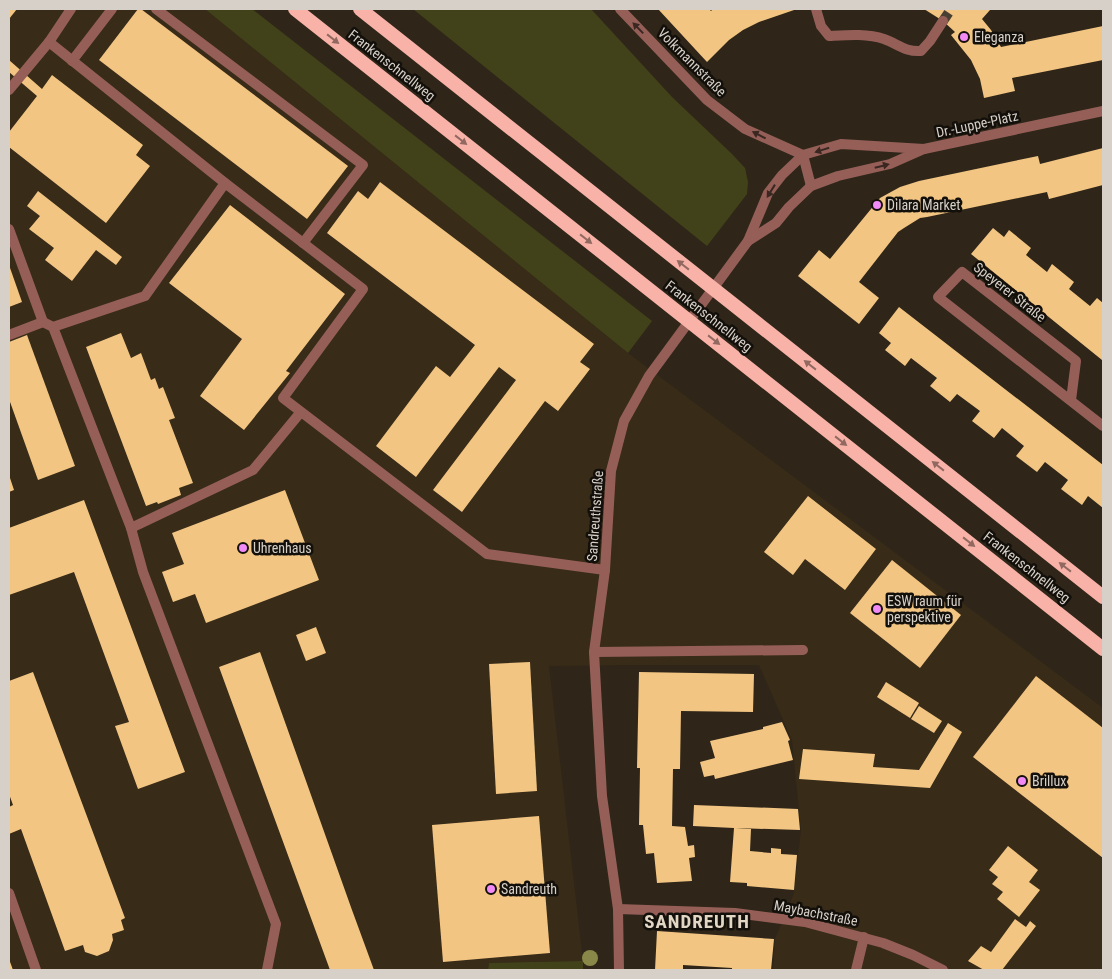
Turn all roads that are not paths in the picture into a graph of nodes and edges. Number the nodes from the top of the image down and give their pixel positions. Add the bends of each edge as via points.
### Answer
1 (71, 9) edge
2 (112, 9) edge
3 (156, 9) edge
4 (295, 9) edge
5 (360, 9) edge
6 (620, 9) edge
7 (816, 9) edge
8 (943, 21) tunnel mouth
9 (49, 42) junction
10 (72, 61) junction
11 (9, 90) edge
12 (1103, 111) edge
13 (924, 149) junction
14 (803, 155) junction
15 (225, 183) junction
16 (811, 186) junction
17 (9, 229) edge
18 (748, 241) junction
19 (303, 243) junction
20 (43, 322) junction
21 (53, 327) junction
22 (9, 335) edge
23 (1071, 400) junction
24 (300, 413) junction
25 (1103, 426) edge
26 (131, 528) junction
27 (605, 570) junction
28 (1103, 597) edge
29 (1103, 649) edge
30 (803, 650) dead end
31 (594, 652) junction
32 (9, 893) edge
33 (618, 909) junction
34 (864, 937) junction
35 (36, 970) edge
36 (267, 970) edge
37 (619, 970) edge
38 (856, 970) edge
39 (943, 970) edge

1 - 9 street
2 - 10 street
3 - 19 street via 362,165
4 -> 29 highway, Frankenschnellweg
28 -> 5 highway, Frankenschnellweg
14 -> 6 street, Volkmannstraße via 745,128 708,100
7 - 8 street via 820,26 829,36 883,39 910,51 921,51
9 - 10 street
9 - 11 street
10 - 15 street
12 - 13 street, Dr.-Luppe-Platz
13 -> 14 street, Dr.-Luppe-Platz via 841,144
16 -> 13 street, Dr.-Luppe-Platz via 890,164
14 - 16 street
14 -> 18 street, Sandreuthstraße via 768,194
15 - 19 street
15 - 21 street via 145,296
16 - 18 street, Sandreuthstraße via 776,223
17 - 20 street
18 - 27 street, Sandreuthstraße via 649,376 624,421 611,471
19 - 24 street via 363,289 283,398
20 - 21 street
20 - 22 street
21 - 26 street
23 - 23 street, Speyerer Straße via 961,315 938,296 962,272 1076,361
23 - 25 street, Speyerer Straße
24 - 26 street via 253,470
24 - 27 street via 487,554
26 - 36 street via 143,572 276,924
27 - 31 street, Sandreuthstraße
30 - 31 street
31 - 33 street, Sandreuthstraße via 602,796
32 - 35 street
33 - 34 street, Maybachstraße via 736,913 805,922
33 - 37 street, Sandreuthstraße
34 - 38 street
34 - 39 street, Maybachstraße

